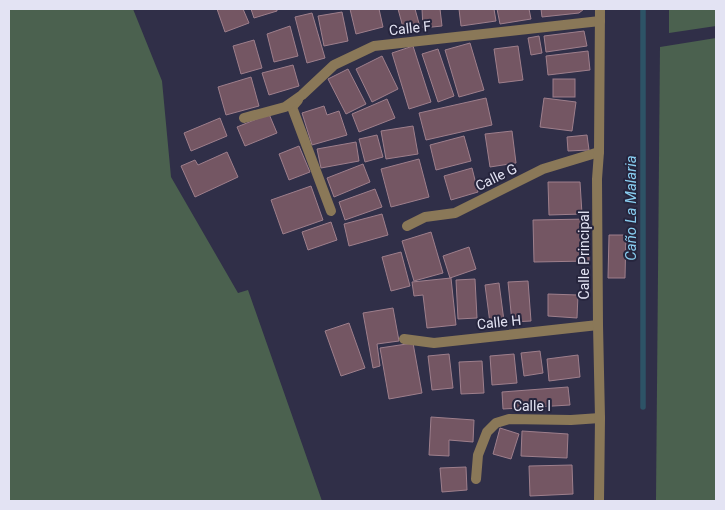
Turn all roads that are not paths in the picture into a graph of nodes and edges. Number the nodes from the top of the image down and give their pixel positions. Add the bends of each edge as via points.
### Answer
1 (600, 9) edge
2 (600, 21) junction
3 (302, 95) junction
4 (244, 118) dead end
5 (599, 152) junction
6 (331, 211) dead end
7 (407, 226) dead end
8 (598, 325) junction
9 (404, 340) dead end
10 (600, 418) junction
11 (476, 479) dead end
12 (599, 501) edge

1 - 2 street, Calle Principal
2 - 3 street, Calle F via 374,46 334,65
2 - 5 street, Calle Principal
3 - 4 street, Calle F via 285,107
3 - 6 street via 292,107
5 - 7 street, Calle G via 543,169 454,213 425,217
5 - 8 street, Calle Principal
8 - 9 street, Calle H via 434,343
8 - 10 street, Calle Principal
10 - 11 street, Calle I via 509,419 496,423 488,432 478,455
10 - 12 street, Calle Principal

